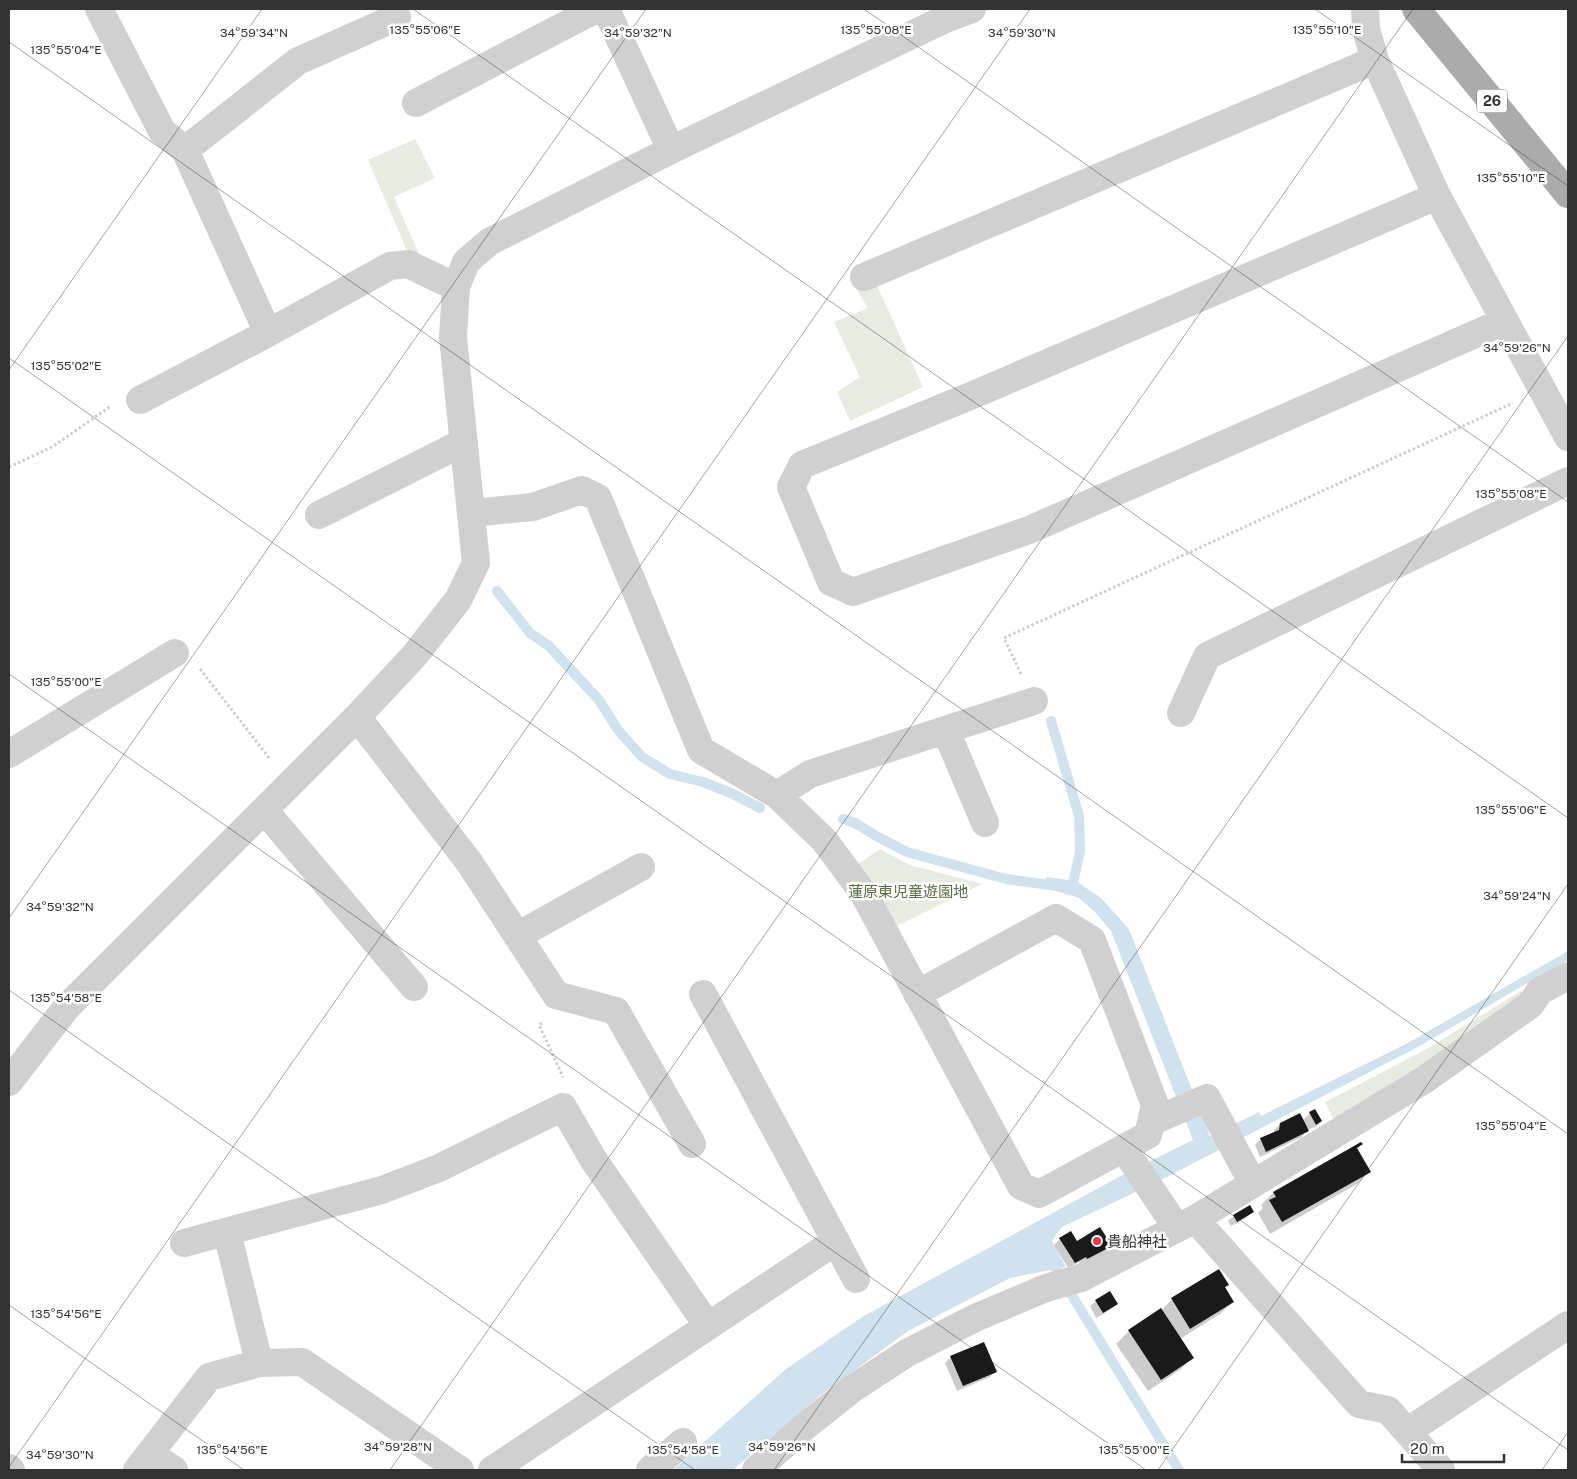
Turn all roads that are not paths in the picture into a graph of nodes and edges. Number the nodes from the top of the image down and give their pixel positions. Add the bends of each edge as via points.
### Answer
1 (99, 9) edge
2 (596, 9) edge
3 (606, 9) edge
4 (972, 9) edge
5 (1365, 9) edge
6 (1416, 9) edge
7 (397, 17) dead end
8 (1375, 60) junction
9 (416, 103) dead end
10 (185, 150) junction
11 (671, 150) junction
12 (1568, 194) edge
13 (1437, 196) junction
14 (864, 277) dead end
15 (456, 287) junction
16 (1505, 321) junction
17 (268, 334) junction
18 (140, 400) road end
19 (1568, 437) edge
20 (464, 442) junction
21 (1568, 481) edge
22 (472, 514) junction
23 (319, 515) dead end
24 (175, 653) road end
25 (1034, 701) road end
26 (1181, 713) dead end
27 (357, 717) junction
28 (946, 731) junction
29 (9, 754) edge
30 (777, 794) junction
31 (265, 811) junction
32 (985, 823) dead end
33 (641, 867) dead end
34 (517, 936) junction
35 (1568, 976) edge
36 (414, 987) dead end
37 (703, 994) dead end
38 (917, 994) junction
39 (9, 1082) edge
40 (1151, 1122) junction
41 (692, 1144) dead end
42 (1130, 1158) junction
43 (1253, 1184) junction
44 (1186, 1224) junction
45 (227, 1232) junction
46 (836, 1241) junction
47 (184, 1243) dead end
48 (856, 1279) dead end
49 (1568, 1325) edge
50 (708, 1326) junction
51 (259, 1363) junction
52 (1408, 1431) junction
53 (683, 1442) dead end
54 (143, 1462) edge
55 (174, 1470) edge
56 (460, 1470) edge
57 (492, 1470) edge
58 (650, 1470) edge
59 (756, 1470) edge
60 (1441, 1470) edge

1 - 10 street via 162,131
2 - 9 street
3 - 11 street
4 - 11 street
5 - 8 street via 1366,29
6 - 12 main road, 26
7 - 10 street via 298,61
8 - 13 street
8 - 14 street
10 - 17 street
11 - 15 street via 488,242 466,262
13 - 16 street
13 - 16 street via 802,465 791,487 831,582 853,592 1029,530
15 - 17 street via 408,264 390,266
15 - 20 street via 453,337
16 - 19 street
17 - 18 street
20 - 22 street
20 - 23 street
21 - 26 street via 1207,656
22 - 27 street via 476,563 458,600 414,656
22 - 30 street via 533,507 582,490 598,498 701,750
24 - 29 street
25 - 28 street
27 - 31 street
27 - 34 street via 469,862
28 - 30 street via 810,774
28 - 32 street
30 - 38 street via 824,840 864,894
31 - 36 street
31 - 39 street via 66,1008
33 - 34 street
34 - 41 street via 556,995 616,1011
35 - 43 street via 1540,991 1530,1005 1424,1080
37 - 46 street
38 - 40 street via 1056,918 1092,940 1156,1104
38 - 42 street via 1021,1186 1039,1194
40 - 42 street via 1148,1135
40 - 43 street via 1207,1098
42 - 44 street via 1151,1190
43 - 44 street
44 - 52 street via 1359,1404 1388,1410
44 - 59 street via 1081,1278 1051,1286 975,1318 907,1352 852,1389
45 - 47 street
45 - 50 street via 382,1190 438,1168 563,1107 593,1160
45 - 51 street
46 - 48 street
46 - 50 street
49 - 52 street
50 - 57 street
51 - 54 street via 209,1377
51 - 56 street via 302,1362
52 - 60 street
53 - 58 street
54 - 55 street

